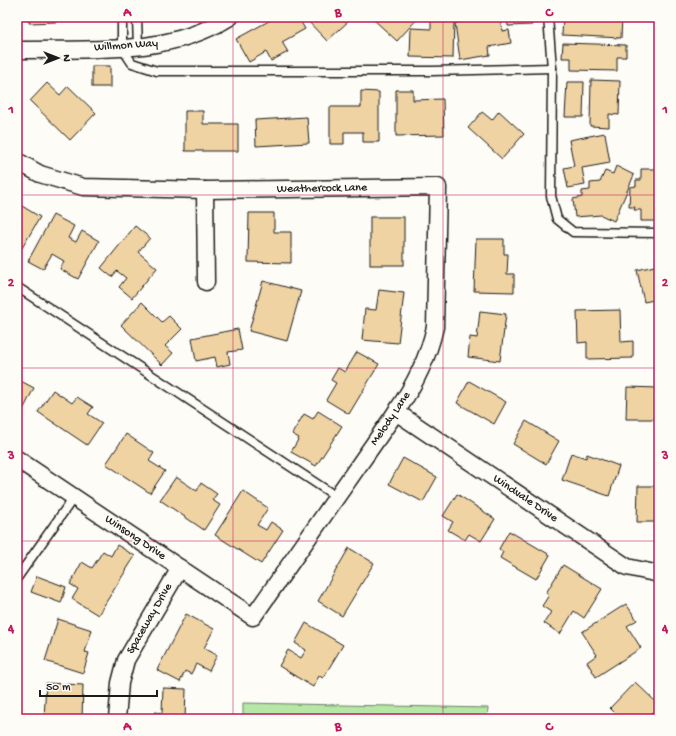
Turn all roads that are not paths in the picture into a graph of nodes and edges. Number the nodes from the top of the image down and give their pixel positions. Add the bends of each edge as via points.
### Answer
1 (122, 17) edge
2 (137, 17) edge
3 (230, 17) edge
4 (548, 17) edge
5 (130, 48) junction
6 (17, 50) edge
7 (552, 68) junction
8 (17, 161) edge
9 (438, 187) joint
10 (205, 190) junction
11 (659, 233) edge
12 (206, 282) dead end
13 (17, 287) edge
14 (396, 412) junction
15 (17, 459) edge
16 (74, 497) junction
17 (337, 497) junction
18 (180, 568) junction
19 (659, 574) edge
20 (17, 578) edge
21 (252, 617) joint
22 (117, 719) edge

1 - 5 lane
2 - 5 lane
3 - 5 street, Willmon Way via 182,39
4 - 7 lane
5 - 6 street, Willmon Way
5 - 7 lane via 132,63 157,71 432,71
7 - 11 lane via 551,196 557,219 573,232
8 - 10 street, Weathercock Lane via 40,174 83,187
9 - 10 street, Weathercock Lane
9 - 14 street, Melody Lane via 435,327 422,368 412,389
10 - 12 street
13 - 17 lane
14 - 17 street, Melody Lane
14 - 19 street, Windvale Drive via 627,567
15 - 16 street, Winsong Drive
16 - 18 street, Winsong Drive
16 - 20 lane
17 - 21 street, Melody Lane
18 - 21 street, Winsong Drive
18 - 22 street, Spaceway Drive via 126,660 120,683

